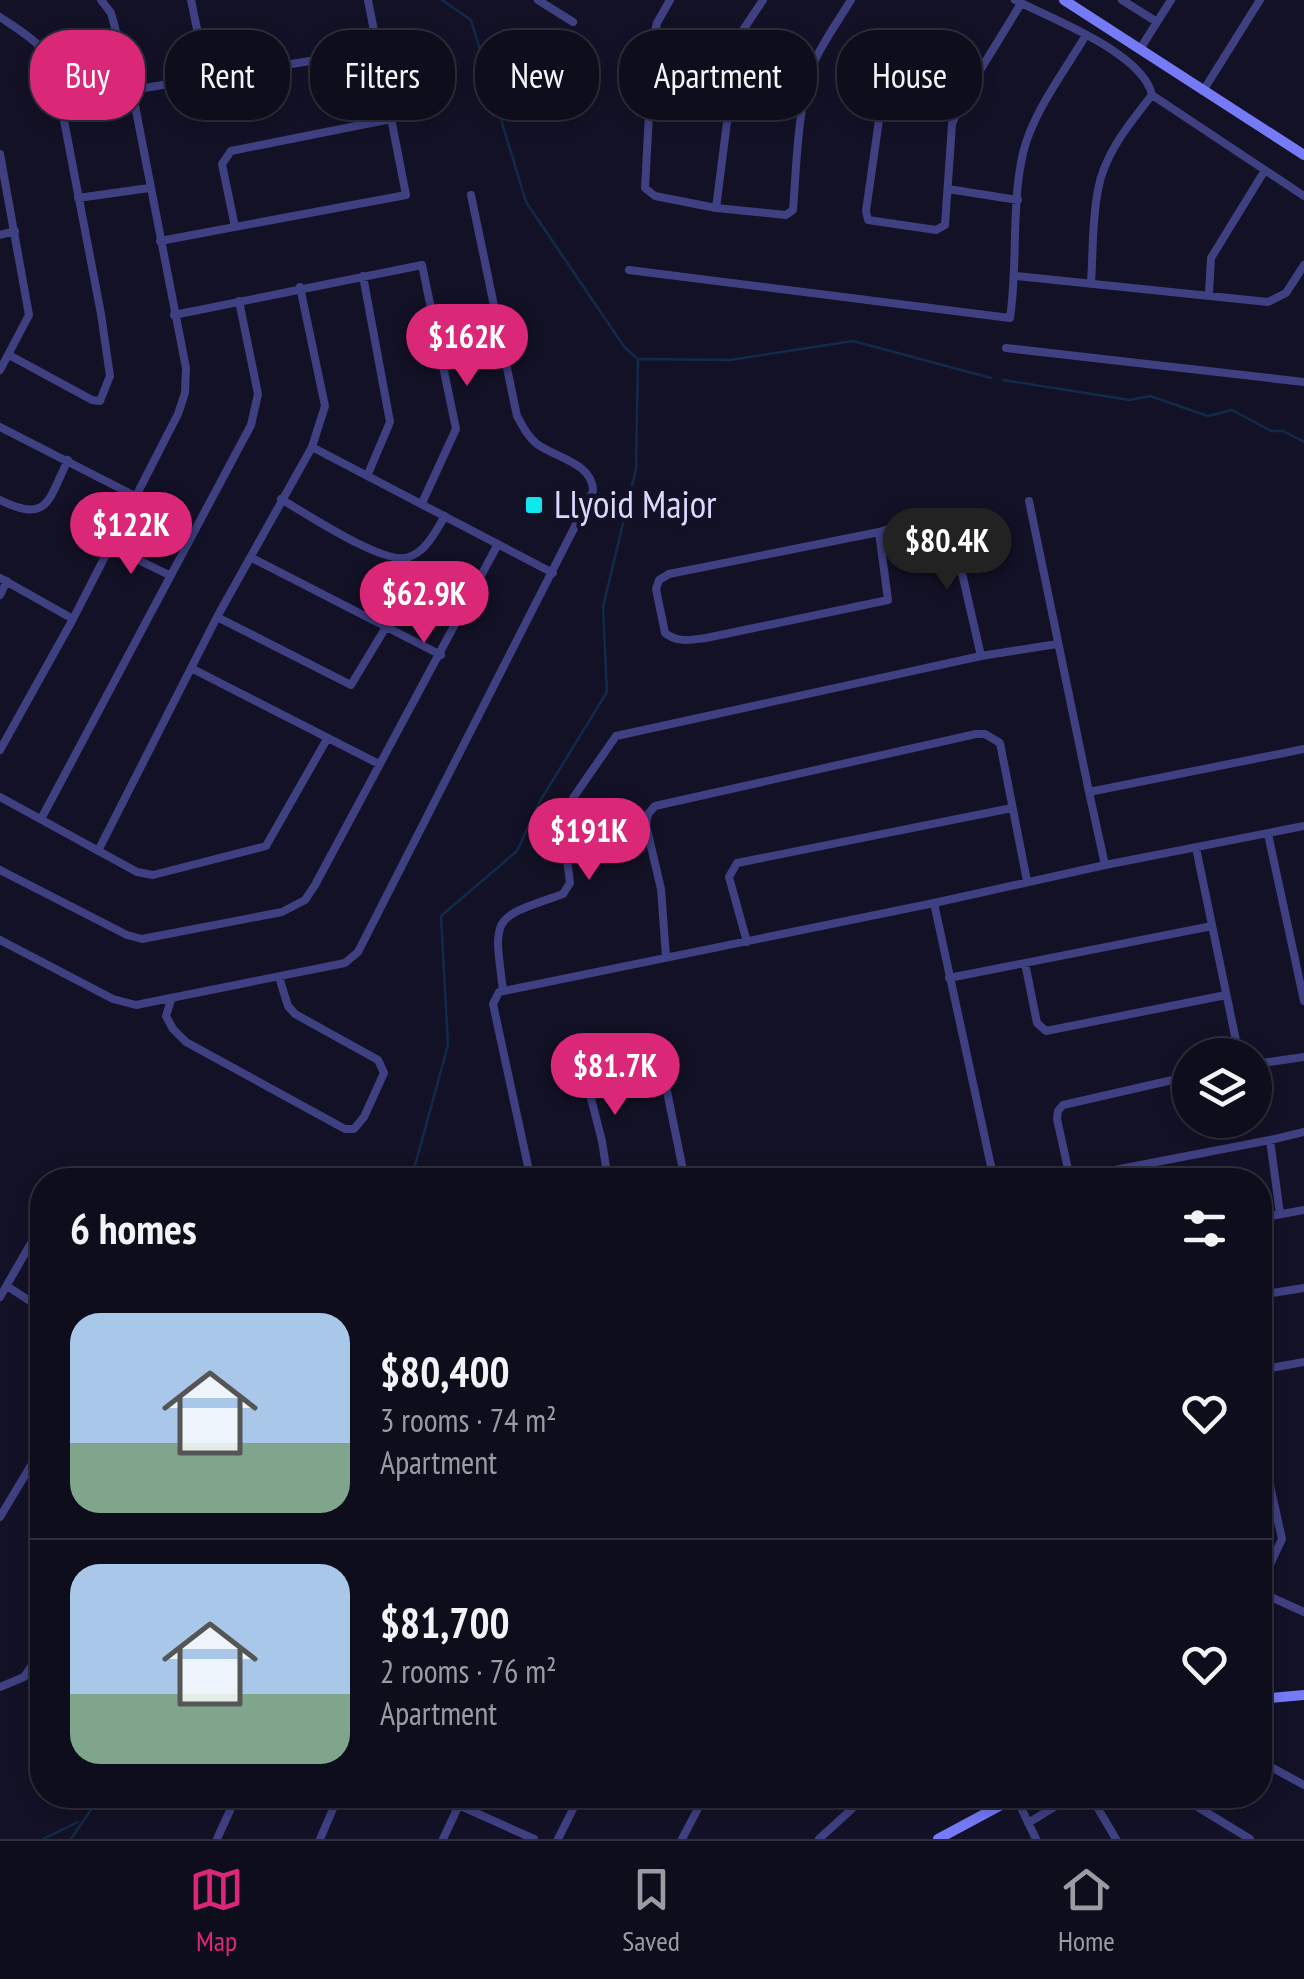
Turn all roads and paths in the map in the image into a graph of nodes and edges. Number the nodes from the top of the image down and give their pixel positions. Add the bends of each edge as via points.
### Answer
1 (101, 0) edge
2 (191, 0) edge
3 (368, 0) edge
4 (538, 0) edge
5 (670, 0) edge
6 (763, 0) edge
7 (851, 0) edge
8 (1064, 0) edge
9 (1122, 0) edge
10 (1171, 0) edge
11 (1260, 0) edge
12 (1018, 2) edge
13 (0, 17) edge
14 (572, 22) dead end
15 (1157, 22) junction
16 (116, 30) edge
17 (198, 30) edge
18 (373, 30) edge
19 (1086, 35) junction
20 (1140, 48) junction
21 (982, 71) edge
22 (1204, 91) junction
23 (1152, 95) junction
24 (137, 120) edge
25 (386, 120) edge
26 (391, 120) edge
27 (879, 120) edge
28 (954, 120) edge
29 (1304, 155) edge
30 (0, 157) edge
31 (1265, 170) junction
32 (148, 188) junction
33 (948, 189) junction
34 (471, 195) dead end
35 (1304, 196) edge
36 (78, 198) junction
37 (1018, 200) junction
38 (716, 208) junction
39 (235, 227) junction
40 (15, 230) junction
41 (0, 235) edge
42 (160, 240) junction
43 (1304, 264) edge
44 (629, 270) dead end
45 (362, 276) junction
46 (1016, 276) junction
47 (1091, 284) junction
48 (300, 287) junction
49 (1210, 294) junction
50 (239, 301) junction
51 (174, 315) junction
52 (1006, 348) dead end
53 (8, 355) junction
54 (0, 370) edge
55 (1304, 382) edge
56 (0, 427) edge
57 (312, 447) junction
58 (68, 460) junction
59 (368, 474) junction
60 (135, 496) junction
61 (0, 500) edge
62 (281, 500) junction
63 (1029, 500) dead end
64 (422, 503) junction
65 (445, 516) junction
66 (880, 532) junction
67 (498, 544) junction
68 (110, 546) junction
69 (252, 558) junction
70 (554, 573) junction
71 (169, 575) junction
72 (4, 579) edge
73 (0, 595) edge
74 (217, 617) junction
75 (73, 619) junction
76 (386, 627) junction
77 (1057, 644) junction
78 (441, 655) junction
79 (981, 656) junction
80 (191, 668) junction
81 (327, 739) junction
82 (1304, 749) edge
83 (0, 750) edge
84 (379, 764) junction
85 (1089, 792) junction
86 (0, 797) edge
87 (1012, 808) junction
88 (41, 819) junction
89 (1304, 826) edge
90 (1268, 834) junction
91 (1196, 848) junction
92 (98, 851) junction
93 (1105, 865) junction
94 (0, 870) edge
95 (1027, 880) junction
96 (934, 902) junction
97 (1212, 926) junction
98 (0, 940) edge
99 (747, 942) junction
100 (666, 957) junction
101 (1025, 962) junction
102 (278, 977) junction
103 (949, 978) junction
104 (503, 990) junction
105 (1226, 995) junction
106 (171, 1000) junction
107 (1304, 1001) edge
108 (1235, 1038) edge
109 (1304, 1057) edge
110 (1272, 1062) edge
111 (1172, 1080) edge
112 (1304, 1132) edge
113 (1270, 1140) junction
114 (528, 1168) edge
115 (606, 1168) edge
116 (683, 1168) edge
117 (991, 1168) edge
118 (1065, 1168) edge
119 (1124, 1168) edge
120 (1304, 1210) edge
121 (1280, 1214) junction
122 (1272, 1216) edge
123 (30, 1245) edge
124 (7, 1286) junction
125 (1304, 1288) edge
126 (1272, 1294) edge
127 (0, 1297) edge
128 (30, 1300) edge
129 (1304, 1362) edge
130 (1272, 1368) edge
131 (30, 1467) edge
132 (1272, 1495) edge
133 (0, 1516) edge
134 (1272, 1562) edge
135 (1272, 1595) edge
136 (1304, 1612) edge
137 (30, 1668) edge
138 (0, 1687) edge
139 (1304, 1695) edge
140 (1272, 1698) edge
141 (1272, 1768) edge
142 (1304, 1785) edge
143 (231, 1808) edge
144 (333, 1808) edge
145 (458, 1808) edge
146 (466, 1808) edge
147 (574, 1808) edge
148 (698, 1808) edge
149 (853, 1808) edge
150 (995, 1808) edge
151 (1022, 1808) edge
152 (1053, 1808) edge
153 (1098, 1808) edge
154 (1199, 1808) edge
155 (1028, 1824) junction
156 (218, 1839) edge
157 (320, 1839) edge
158 (444, 1839) edge
159 (534, 1839) edge
160 (558, 1839) edge
161 (682, 1839) edge
162 (819, 1839) edge
163 (938, 1839) edge
164 (1036, 1839) edge
165 (1116, 1839) edge
166 (1250, 1839) edge

1 - 16 street
2 - 17 street
3 - 18 street
4 - 14 street
5 - 38 street via 653,40 645,188
6 - 38 street via 736,52
7 - 38 street via 812,71 794,210 786,215
8 - 20 street
9 - 15 street
10 - 15 street
11 - 22 street
12 - 19 street
12 - 21 street
13 - 36 street via 48,53
15 - 20 street
19 - 23 street via 1140,72
19 - 37 street via 1023,152
20 - 22 street
22 - 29 street
23 - 31 street
23 - 47 street via 1104,168
24 - 32 street
25 - 39 street via 231,152 222,164
26 - 39 street via 406,195
27 - 33 street via 868,220 941,230
28 - 33 street
30 - 40 street
31 - 35 street
31 - 49 street via 1210,258
32 - 36 street
32 - 42 street
33 - 37 street
34 - 70 street via 518,416 535,443 593,481 590,503
36 - 53 street via 102,314 108,385 100,401 92,400
37 - 46 street
39 - 42 street
40 - 41 street
40 - 53 street via 29,315
42 - 51 street
43 - 49 street via 1278,299
44 - 46 street via 1010,318
45 - 48 street
45 - 59 street via 389,412
45 - 64 street via 422,264 456,428
46 - 47 street
47 - 49 street
48 - 50 street
48 - 57 street via 325,406
50 - 51 street
50 - 71 street via 256,410
51 - 60 street via 185,393
52 - 55 street
53 - 54 street
56 - 58 street
57 - 59 street
57 - 62 street
58 - 60 street
58 - 61 street via 36,511
59 - 64 street
60 - 68 street
62 - 65 street via 400,560 424,547
62 - 69 street
63 - 77 street
64 - 65 street
65 - 67 street
66 - 66 street via 668,574 656,589 665,632 685,641 706,638 888,600
66 - 79 street via 946,515
67 - 70 street
67 - 78 street
68 - 71 street
68 - 75 street
69 - 74 street
69 - 76 street
70 - 102 street via 358,952 345,962
71 - 88 street
72 - 73 street
72 - 75 street
74 - 76 street via 351,685
74 - 80 street
75 - 83 street
76 - 78 street
77 - 79 street
77 - 85 street
78 - 84 street
79 - 104 street via 616,736 572,798 567,888 500,924
80 - 81 street
80 - 92 street
81 - 84 street
81 - 92 street via 266,846 153,875
82 - 85 street
84 - 94 street via 315,885 305,900 282,912 142,938
85 - 93 street
86 - 88 street
87 - 95 street
87 - 99 street via 737,863 729,877
87 - 100 street via 1000,743 985,734 655,806 646,825
88 - 92 street
89 - 90 street
90 - 91 street
90 - 107 street
91 - 93 street
91 - 97 street
93 - 95 street
95 - 96 street
96 - 99 street
96 - 103 street
97 - 101 street
97 - 105 street
98 - 106 street via 113,999 136,1005
99 - 100 street
100 - 104 street
101 - 103 street
101 - 105 street via 1037,1023 1046,1031
102 - 106 street
102 - 106 street via 295,1014 382,1065 378,1088 354,1129 186,1042 166,1016
103 - 117 street
104 - 114 street via 492,1004
105 - 108 street
109 - 110 street
111 - 118 street via 1062,1105 1057,1119
112 - 113 street
113 - 119 street
113 - 121 street
115 - 116 street via 583,1056 638,1039 660,1052
120 - 121 street
121 - 122 street
123 - 124 street
124 - 127 street
124 - 128 street
125 - 126 street
129 - 130 street
131 - 133 street
132 - 134 street via 1282,1539
135 - 136 street
137 - 138 street
139 - 140 street
141 - 142 street
143 - 156 street
144 - 157 street
145 - 158 street
146 - 159 street
147 - 160 street
148 - 161 street
149 - 162 street
150 - 163 street
151 - 155 street
152 - 155 street
153 - 165 street
154 - 166 street
155 - 164 street

